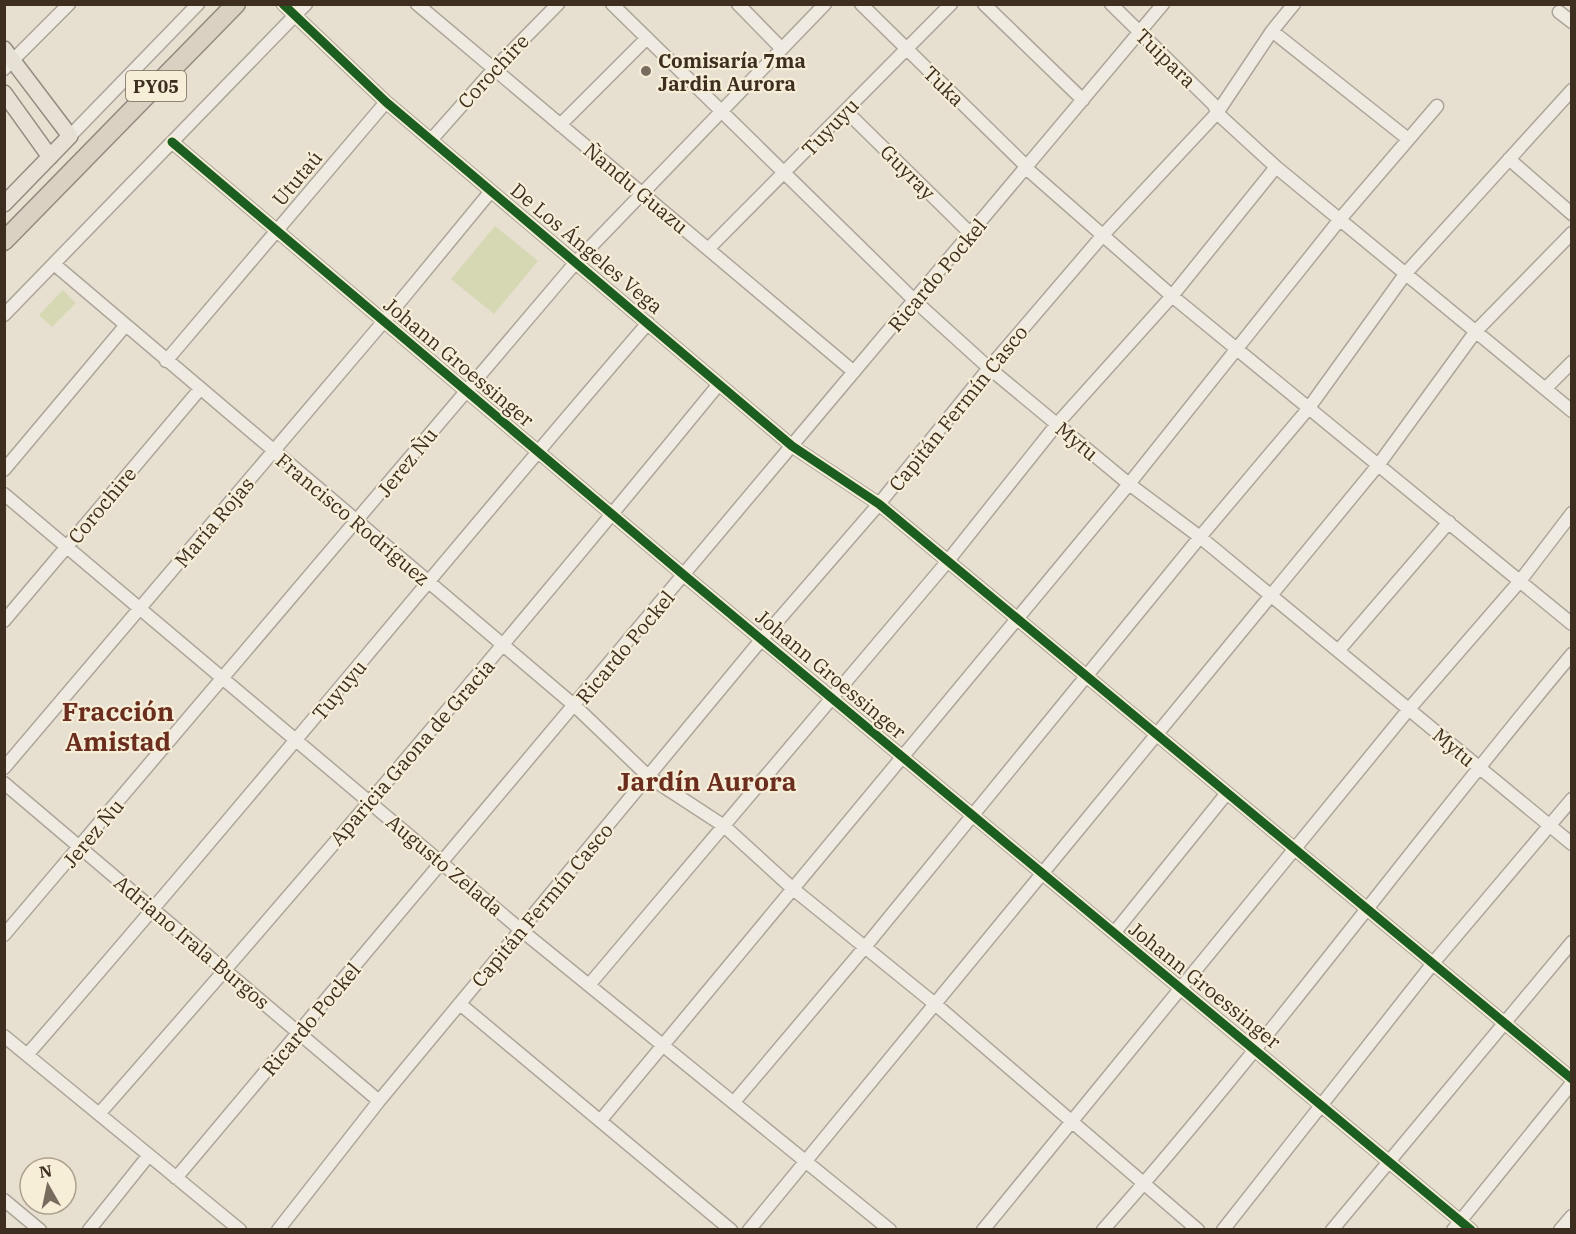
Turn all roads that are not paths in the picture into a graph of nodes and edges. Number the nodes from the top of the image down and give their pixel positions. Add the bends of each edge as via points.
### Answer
1 (69, 4) edge
2 (198, 4) edge
3 (236, 4) edge
4 (283, 4) edge
5 (306, 4) edge
6 (417, 4) edge
7 (558, 4) edge
8 (612, 4) edge
9 (738, 4) edge
10 (825, 4) edge
11 (861, 4) edge
12 (951, 4) edge
13 (984, 4) edge
14 (1111, 4) edge
15 (1163, 4) edge
16 (1294, 4) edge
17 (1559, 12) dead end
18 (295, 16) junction
19 (1572, 22) edge
20 (1272, 31) junction
21 (1140, 32) junction
22 (647, 38) junction
23 (782, 49) junction
24 (906, 49) junction
25 (7, 60) edge
26 (493, 70) junction
27 (1572, 90) edge
28 (4, 93) edge
29 (1083, 100) junction
30 (386, 102) junction
31 (1437, 106) dead end
32 (846, 111) junction
33 (721, 112) junction
34 (1216, 113) junction
35 (560, 125) junction
36 (70, 136) junction
37 (1408, 139) junction
38 (431, 140) junction
39 (172, 142) junction
40 (50, 157) junction
41 (1509, 159) junction
42 (1027, 167) junction
43 (1276, 167) junction
44 (784, 174) junction
45 (491, 191) junction
46 (641, 193) junction
47 (4, 204) edge
48 (1572, 214) edge
49 (1341, 218) junction
50 (276, 232) junction
51 (1572, 233) edge
52 (971, 234) junction
53 (1103, 235) junction
54 (4, 241) edge
55 (708, 249) junction
56 (576, 262) junction
57 (54, 264) junction
58 (1406, 273) junction
59 (1172, 296) junction
60 (915, 301) junction
61 (4, 315) edge
62 (384, 321) junction
63 (648, 323) junction
64 (125, 326) junction
65 (1476, 331) junction
66 (1237, 348) junction
67 (166, 361) junction
68 (1572, 362) edge
69 (989, 368) junction
70 (854, 372) junction
71 (720, 384) junction
72 (1545, 389) junction
73 (200, 390) junction
74 (466, 390) junction
75 (1308, 409) junction
76 (1572, 411) edge
77 (1057, 424) junction
78 (792, 446) junction
79 (273, 452) junction
80 (537, 452) junction
81 (1379, 464) junction
82 (4, 470) edge
83 (1129, 484) junction
84 (4, 494) edge
85 (879, 504) junction
86 (1572, 513) edge
87 (612, 515) junction
88 (1449, 522) junction
89 (357, 523) junction
90 (1200, 537) junction
91 (67, 547) junction
92 (947, 562) junction
93 (685, 576) junction
94 (1520, 581) junction
95 (429, 584) junction
96 (1269, 596) junction
97 (141, 608) junction
98 (1017, 617) junction
99 (4, 621) edge
100 (1572, 624) edge
101 (762, 640) junction
102 (502, 646) junction
103 (1338, 651) junction
104 (1572, 654) edge
105 (1087, 676) junction
106 (225, 678) junction
107 (831, 698) junction
108 (575, 706) junction
109 (1409, 709) junction
110 (1156, 733) junction
111 (297, 740) junction
112 (901, 756) junction
113 (1477, 767) junction
114 (4, 768) edge
115 (649, 777) junction
116 (4, 783) edge
117 (1227, 793) junction
118 (1572, 799) edge
119 (369, 801) junction
120 (973, 816) junction
121 (1550, 825) junction
122 (724, 826) junction
123 (1572, 844) edge
124 (80, 848) junction
125 (1297, 849) junction
126 (442, 862) junction
127 (1042, 874) junction
128 (792, 888) junction
129 (1365, 907) junction
130 (153, 911) junction
131 (521, 930) junction
132 (1114, 933) junction
133 (4, 935) edge
134 (1572, 942) edge
135 (866, 947) junction
136 (1434, 962) junction
137 (225, 970) junction
138 (589, 985) junction
139 (1180, 988) junction
140 (460, 1004) junction
141 (935, 1004) junction
142 (1506, 1022) junction
143 (300, 1032) junction
144 (4, 1036) edge
145 (663, 1045) junction
146 (1254, 1049) junction
147 (27, 1055) junction
148 (1572, 1081) edge
149 (380, 1101) junction
150 (734, 1102) junction
151 (1323, 1104) junction
152 (99, 1114) junction
153 (600, 1121) junction
154 (1072, 1122) junction
155 (149, 1155) junction
156 (805, 1160) junction
157 (1389, 1161) junction
158 (176, 1178) junction
159 (1143, 1184) junction
160 (4, 1200) edge
161 (1572, 1216) edge
162 (1457, 1225) edge
163 (40, 1230) edge
164 (89, 1230) edge
165 (240, 1230) edge
166 (278, 1230) edge
167 (731, 1230) edge
168 (749, 1230) edge
169 (890, 1230) edge
170 (983, 1230) edge
171 (1102, 1230) edge
172 (1198, 1230) edge
173 (1223, 1230) edge
174 (1332, 1230) edge
175 (1471, 1230) edge
176 (1560, 1230) edge

1 - 25 street
2 - 36 street
3 - 54 highway, PY05
4 - 18 street, De Los Ángeles Vega
5 - 18 street
6 - 26 street, Ñandu Guazu
7 - 26 street, Corochire
8 - 22 street, Mytu
9 - 23 street
10 - 23 street, Jerez Ñu
11 - 24 street, Tuka
12 - 24 street, Tuyuyu
13 - 29 street
14 - 21 street, Tuipara
15 - 21 street, Ricardo Pockel
16 - 20 street, Capitán Fermín Casco
17 - 19 street
18 - 30 street, De Los Ángeles Vega
18 - 39 street
20 - 34 street, Capitán Fermín Casco
20 - 37 street
21 - 29 street, Ricardo Pockel
21 - 34 street, Tuipara via 1214,105
22 - 33 street, Mytu
22 - 35 street
23 - 33 street, Jerez Ñu
24 - 32 street, Tuyuyu
24 - 42 street, Tuka
25 - 36 main road
26 - 35 street, Ñandu Guazu
26 - 38 street, Corochire
27 - 41 street
28 - 40 main road
29 - 42 street, Ricardo Pockel
30 - 38 street, De Los Ángeles Vega
30 - 50 street, Ututaú
31 - 37 street
32 - 44 street, Tuyuyu
32 - 52 street, Guyray
33 - 44 street, Mytu
33 - 46 street, Jerez Ñu
34 - 43 street, Tuipara
34 - 53 street, Capitán Fermín Casco
35 - 46 street, Ñandu Guazu
36 - 40 main road
37 - 49 street
38 - 45 street, De Los Ángeles Vega
39 - 50 street, Johann Groessinger
39 - 57 street
40 - 47 main road
41 - 48 street
41 - 58 street
42 - 52 street, Ricardo Pockel
42 - 53 street, Tuka
43 - 49 street, Tuipara
43 - 59 street
44 - 55 street, Tuyuyu
44 - 60 street, Mytu
45 - 56 street, De Los Ángeles Vega
45 - 62 street, María Rojas
46 - 55 street, Ñandu Guazu
46 - 56 street, Jerez Ñu
49 - 58 street, Tuipara
49 - 66 street
50 - 62 street, Johann Groessinger
50 - 67 street, Ututaú
51 - 65 street
52 - 60 street, Ricardo Pockel
53 - 59 street, Tuka
53 - 69 street, Capitán Fermín Casco
55 - 70 street, Ñandu Guazu
56 - 63 street, De Los Ángeles Vega
56 - 74 street, Jerez Ñu
57 - 61 street
57 - 64 street, Francisco Rodríguez
58 - 65 street, Tuipara
58 - 75 street
59 - 66 street, Tuka
59 - 77 street
60 - 69 street, Mytu
60 - 70 street, Ricardo Pockel
62 - 74 street, Johann Groessinger
62 - 79 street, María Rojas
63 - 71 street, De Los Ángeles Vega
63 - 80 street, Tuyuyu
64 - 67 street, Francisco Rodríguez
64 - 82 street
65 - 72 street, Tuipara
65 - 81 street
66 - 75 street, Tuka
66 - 83 street
67 - 73 street, Francisco Rodríguez
68 - 72 street
69 - 77 street, Mytu
69 - 85 street, Capitán Fermín Casco
70 - 78 street, Ricardo Pockel
71 - 78 street, De Los Ángeles Vega
71 - 87 street, Aparicia Gaona de Gracia
72 - 76 street, Tuipara
73 - 79 street, Francisco Rodríguez
73 - 91 street, Corochire
74 - 80 street, Johann Groessinger
74 - 89 street, Jerez Ñu
75 - 81 street, Tuka
75 - 90 street
77 - 83 street, Mytu
77 - 92 street
78 - 85 street, De Los Ángeles Vega
78 - 93 street, Ricardo Pockel
79 - 89 street, Francisco Rodríguez
79 - 97 street, María Rojas
80 - 87 street, Johann Groessinger
80 - 95 street, Tuyuyu
81 - 88 street, Tuka
81 - 96 street
83 - 90 street, Mytu
83 - 98 street
84 - 91 street, Augusto Zelada
85 - 92 street, De Los Ángeles Vega
85 - 101 street, Capitán Fermín Casco
86 - 94 street
87 - 93 street, Johann Groessinger
87 - 102 street, Aparicia Gaona de Gracia
88 - 94 street, Tuka
88 - 103 street
89 - 95 street, Francisco Rodríguez
89 - 106 street, Jerez Ñu
90 - 96 street, Mytu
90 - 105 street
91 - 97 street, Augusto Zelada
91 - 99 street, Corochire
92 - 98 street, De Los Ángeles Vega
92 - 107 street
93 - 101 street, Johann Groessinger
93 - 108 street, Ricardo Pockel
94 - 100 street, Tuka
94 - 109 street
95 - 102 street, Francisco Rodríguez
95 - 111 street, Tuyuyu
96 - 103 street, Mytu
96 - 110 street
97 - 106 street, Augusto Zelada
97 - 114 street, María Rojas
98 - 105 street, De Los Ángeles Vega
98 - 112 street
101 - 107 street, Johann Groessinger
101 - 115 street, Capitán Fermín Casco
102 - 108 street, Francisco Rodríguez
102 - 119 street, Aparicia Gaona de Gracia
103 - 109 street, Mytu
104 - 113 street
105 - 110 street, De Los Ángeles Vega
105 - 120 street
106 - 111 street, Augusto Zelada
106 - 124 street, Jerez Ñu
107 - 112 street, Johann Groessinger
107 - 122 street
108 - 115 street, Francisco Rodríguez
108 - 126 street, Ricardo Pockel
109 - 113 street, Mytu
109 - 125 street
110 - 117 street, De Los Ángeles Vega
110 - 127 street
111 - 119 street, Augusto Zelada
111 - 130 street, Tuyuyu
112 - 120 street, Johann Groessinger
112 - 128 street
113 - 121 street, Mytu
113 - 129 street
115 - 122 street, Francisco Rodríguez
115 - 131 street, Capitán Fermín Casco
116 - 124 street, Adriano Irala Burgos
117 - 125 street, De Los Ángeles Vega
117 - 132 street
118 - 121 street
119 - 126 street, Augusto Zelada
119 - 137 street, Aparicia Gaona de Gracia
120 - 127 street, Johann Groessinger
120 - 135 street
121 - 123 street, Mytu
121 - 136 street
122 - 128 street, Francisco Rodríguez
122 - 138 street
124 - 130 street, Adriano Irala Burgos
124 - 133 street, Jerez Ñu
125 - 129 street, De Los Ángeles Vega
125 - 139 street
126 - 131 street, Augusto Zelada
126 - 143 street, Ricardo Pockel
127 - 132 street, Johann Groessinger
127 - 141 street
128 - 135 street, Francisco Rodríguez
128 - 145 street
129 - 136 street, De Los Ángeles Vega
129 - 146 street
130 - 137 street, Adriano Irala Burgos
130 - 147 street, Tuyuyu
131 - 138 street, Augusto Zelada
131 - 140 street, Capitán Fermín Casco
132 - 139 street, Johann Groessinger
134 - 142 street
135 - 141 street, Francisco Rodríguez
135 - 150 street
136 - 142 street, De Los Ángeles Vega
136 - 151 street
137 - 143 street, Adriano Irala Burgos
137 - 152 street, Aparicia Gaona de Gracia
138 - 145 street, Augusto Zelada
139 - 146 street, Johann Groessinger
139 - 154 street
140 - 149 street, Capitán Fermín Casco
140 - 153 street
141 - 154 street, Francisco Rodríguez
141 - 156 street
142 - 148 street, De Los Ángeles Vega
142 - 157 street
143 - 149 street, Adriano Irala Burgos
143 - 158 street, Ricardo Pockel
144 - 147 street
145 - 150 street, Augusto Zelada
145 - 153 street
146 - 151 street, Johann Groessinger
146 - 159 street
147 - 152 street
148 - 162 street
149 - 166 street, Capitán Fermín Casco
150 - 156 street, Augusto Zelada
151 - 157 street, Johann Groessinger
151 - 173 street
152 - 155 street
153 - 167 street
154 - 159 street, Francisco Rodríguez
154 - 170 street
155 - 158 street
155 - 164 street
156 - 168 street
156 - 169 street, Augusto Zelada
157 - 162 street, Johann Groessinger
157 - 174 street
158 - 165 street
159 - 171 street
159 - 172 street, Francisco Rodríguez
160 - 163 street
161 - 176 street
162 - 175 street, Johann Groessinger

